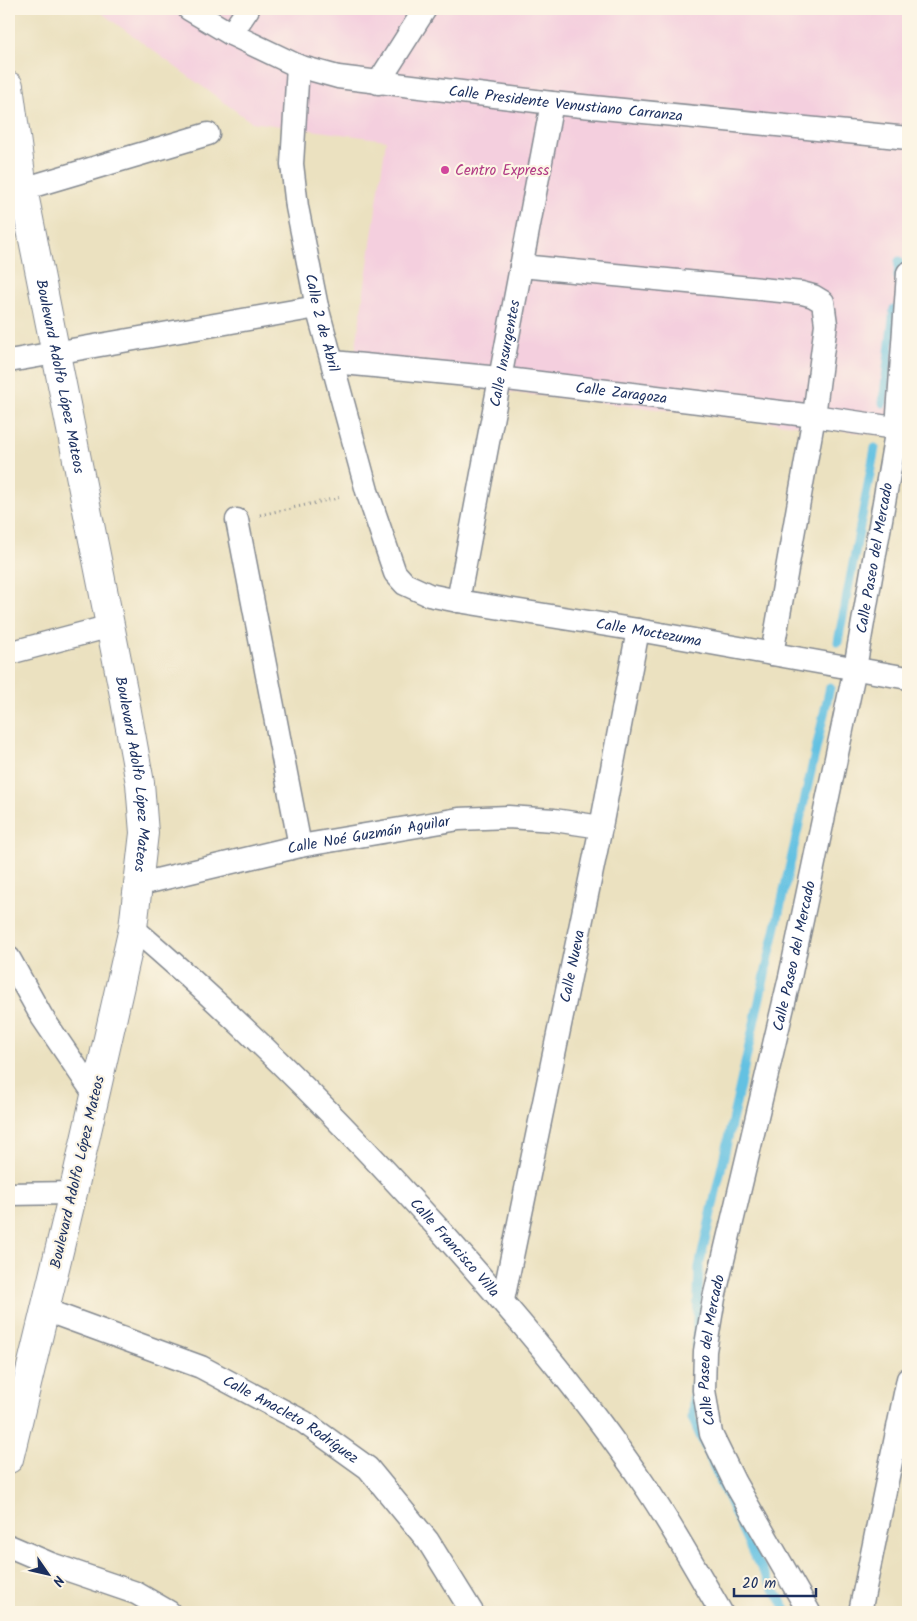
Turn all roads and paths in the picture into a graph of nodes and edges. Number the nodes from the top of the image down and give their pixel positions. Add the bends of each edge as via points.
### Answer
1 (189, 9) edge
2 (248, 9) edge
3 (425, 9) edge
4 (231, 34) junction
5 (298, 66) junction
6 (378, 83) junction
7 (9, 86) edge
8 (552, 103) junction
9 (208, 134) dead end
10 (908, 138) edge
11 (24, 189) junction
12 (521, 266) junction
13 (908, 273) edge
14 (317, 307) junction
15 (55, 354) junction
16 (9, 361) edge
17 (333, 362) junction
18 (499, 378) junction
19 (814, 416) junction
20 (903, 429) edge
21 (367, 491) junction
22 (237, 520) joint
23 (395, 573) joint
24 (458, 601) junction
25 (112, 626) junction
26 (638, 630) junction
27 (9, 653) edge
28 (772, 654) junction
29 (855, 668) junction
30 (908, 678) edge
31 (601, 827) junction
32 (300, 846) junction
33 (140, 884) junction
34 (133, 928) junction
35 (9, 958) edge
36 (95, 1095) junction
37 (73, 1193) junction
38 (9, 1194) edge
39 (503, 1300) junction
40 (45, 1310) junction
41 (908, 1379) edge
42 (9, 1459) edge
43 (9, 1546) edge
44 (169, 1612) edge
45 (472, 1612) edge
46 (721, 1612) edge
47 (809, 1612) edge
48 (860, 1612) edge

1 - 4 street, Calle Presidente Venustiano Carranza
2 - 4 street
3 - 6 street
4 - 5 street, Calle Presidente Venustiano Carranza
5 - 6 street, Calle Presidente Venustiano Carranza
5 - 14 street, Calle 2 de Abril via 292,164
6 - 8 street, Calle Presidente Venustiano Carranza
7 - 11 main road, Boulevard Adolfo López Mateos
8 - 10 street, Calle Presidente Venustiano Carranza
8 - 12 street, Calle Insurgentes
9 - 11 street
11 - 15 main road, Boulevard Adolfo López Mateos
12 - 18 street, Calle Insurgentes
12 - 19 street via 813,296 823,302 826,324
13 - 20 street, Calle Paseo del Mercado
14 - 15 street
14 - 17 street, Calle 2 de Abril
15 - 16 street
15 - 25 main road, Boulevard Adolfo López Mateos
17 - 18 street, Calle Zaragoza
17 - 21 street, Calle 2 de Abril
18 - 19 street, Calle Zaragoza
18 - 24 street, Calle Insurgentes
19 - 20 street, Calle Zaragoza
19 - 28 street
20 - 29 street, Calle Paseo del Mercado
21 - 22 path
21 - 23 street, Calle 2 de Abril
22 - 32 street
23 - 24 street, Calle Moctezuma via 405,584 429,595
24 - 26 street, Calle Moctezuma
25 - 27 street
25 - 33 main road, Boulevard Adolfo López Mateos via 140,783 144,833
26 - 28 street, Calle Moctezuma
26 - 31 street, Calle Nueva
28 - 29 street, Calle Moctezuma
29 - 30 street, Calle Moctezuma
29 - 47 street, Calle Paseo del Mercado via 790,977 714,1298 705,1351 704,1390 714,1441
31 - 32 street, Calle Noé Guzmán Aguilar via 554,820 459,819
31 - 39 street, Calle Nueva
32 - 33 street, Calle Noé Guzmán Aguilar
33 - 34 main road, Boulevard Adolfo López Mateos
34 - 36 main road, Boulevard Adolfo López Mateos
34 - 39 street, Calle Francisco Villa via 232,1016 366,1148
35 - 36 street via 42,1017
36 - 37 main road, Boulevard Adolfo López Mateos
37 - 38 street
37 - 40 main road, Boulevard Adolfo López Mateos
39 - 46 street, Calle Francisco Villa via 573,1386 642,1481
40 - 42 main road, Boulevard Adolfo López Mateos
40 - 45 street, Calle Anacleto Rodríguez via 201,1367 304,1422 368,1468 428,1540
41 - 48 street
43 - 44 street via 136,1593

